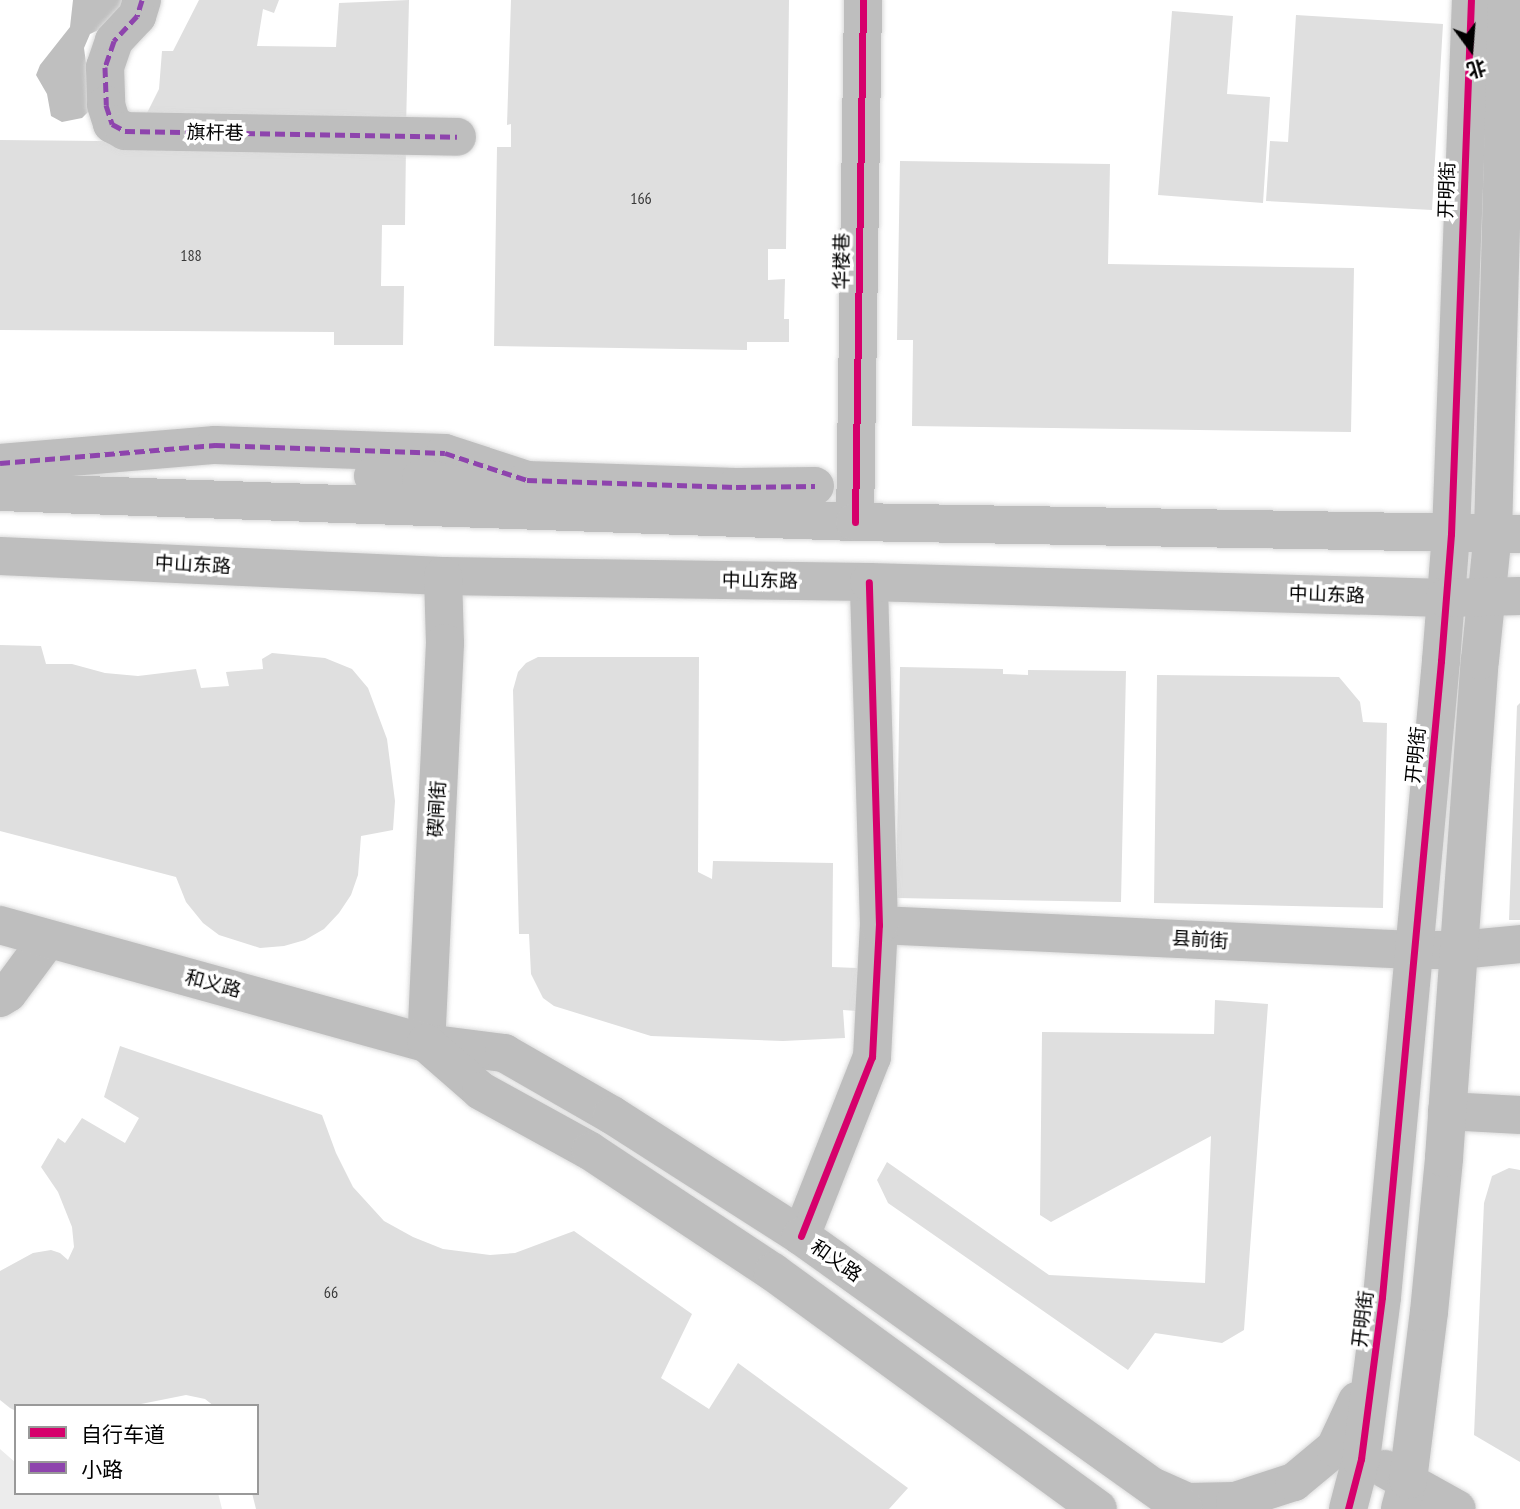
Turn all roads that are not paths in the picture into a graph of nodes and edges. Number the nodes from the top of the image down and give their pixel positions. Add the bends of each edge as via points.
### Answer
1 (142, 0) edge
2 (863, 0) edge
3 (1471, 0) edge
4 (1507, 0) edge
5 (457, 136) dead end
6 (0, 463) edge
7 (815, 486) dead end
8 (14, 493) edge
9 (855, 522) junction
10 (1451, 534) junction
11 (1506, 534) edge
12 (0, 556) edge
13 (443, 576) junction
14 (869, 582) junction
15 (1503, 596) edge
16 (1445, 598) junction
17 (0, 925) edge
18 (879, 925) junction
19 (48, 939) junction
20 (1520, 944) edge
21 (1414, 950) junction
22 (1460, 950) junction
23 (0, 999) edge
24 (426, 1043) junction
25 (1447, 1111) junction
26 (1520, 1115) edge
27 (801, 1236) junction
28 (1373, 1368) junction
29 (1361, 1459) junction
30 (1151, 1485) junction
31 (1404, 1494) edge
32 (1098, 1509) edge
33 (1184, 1509) edge
34 (1348, 1509) edge
35 (1457, 1509) edge

1 - 5 street, 旗杆巷 via 137,16 114,41 105,67 106,105 112,124 125,131
2 - 9 street, 华楼巷
3 - 10 street, 开明街
4 - 11 street
6 - 7 street via 202,446 269,447 445,453 527,480
8 - 9 street
9 - 10 street
10 - 11 street
10 - 16 street, 开明街
11 - 15 street
12 - 13 street, 中山东路
13 - 14 street, 中山东路
13 - 24 street, 碶闸街 via 445,643
14 - 16 street, 中山东路
14 - 18 street
15 - 16 street, 中山东路
15 - 22 street
16 - 21 street, 开明街
17 - 19 street, 和义路
18 - 21 street, 县前街
18 - 27 street via 872,1057
19 - 23 street
19 - 24 street, 和义路
20 - 22 street, 县前街
21 - 22 street, 县前街
21 - 28 street, 开明街
22 - 25 street
24 - 27 street, 和义路 via 504,1053 612,1115
24 - 32 street, 和义路 via 481,1091 590,1151 773,1272
25 - 26 street
25 - 31 street via 1429,1312
27 - 30 street, 和义路
28 - 29 street, 开明街
28 - 30 street via 1335,1448 1294,1482 1236,1501 1188,1502
29 - 31 street
29 - 34 street, 开明街
30 - 33 street, 和义路
31 - 35 street

